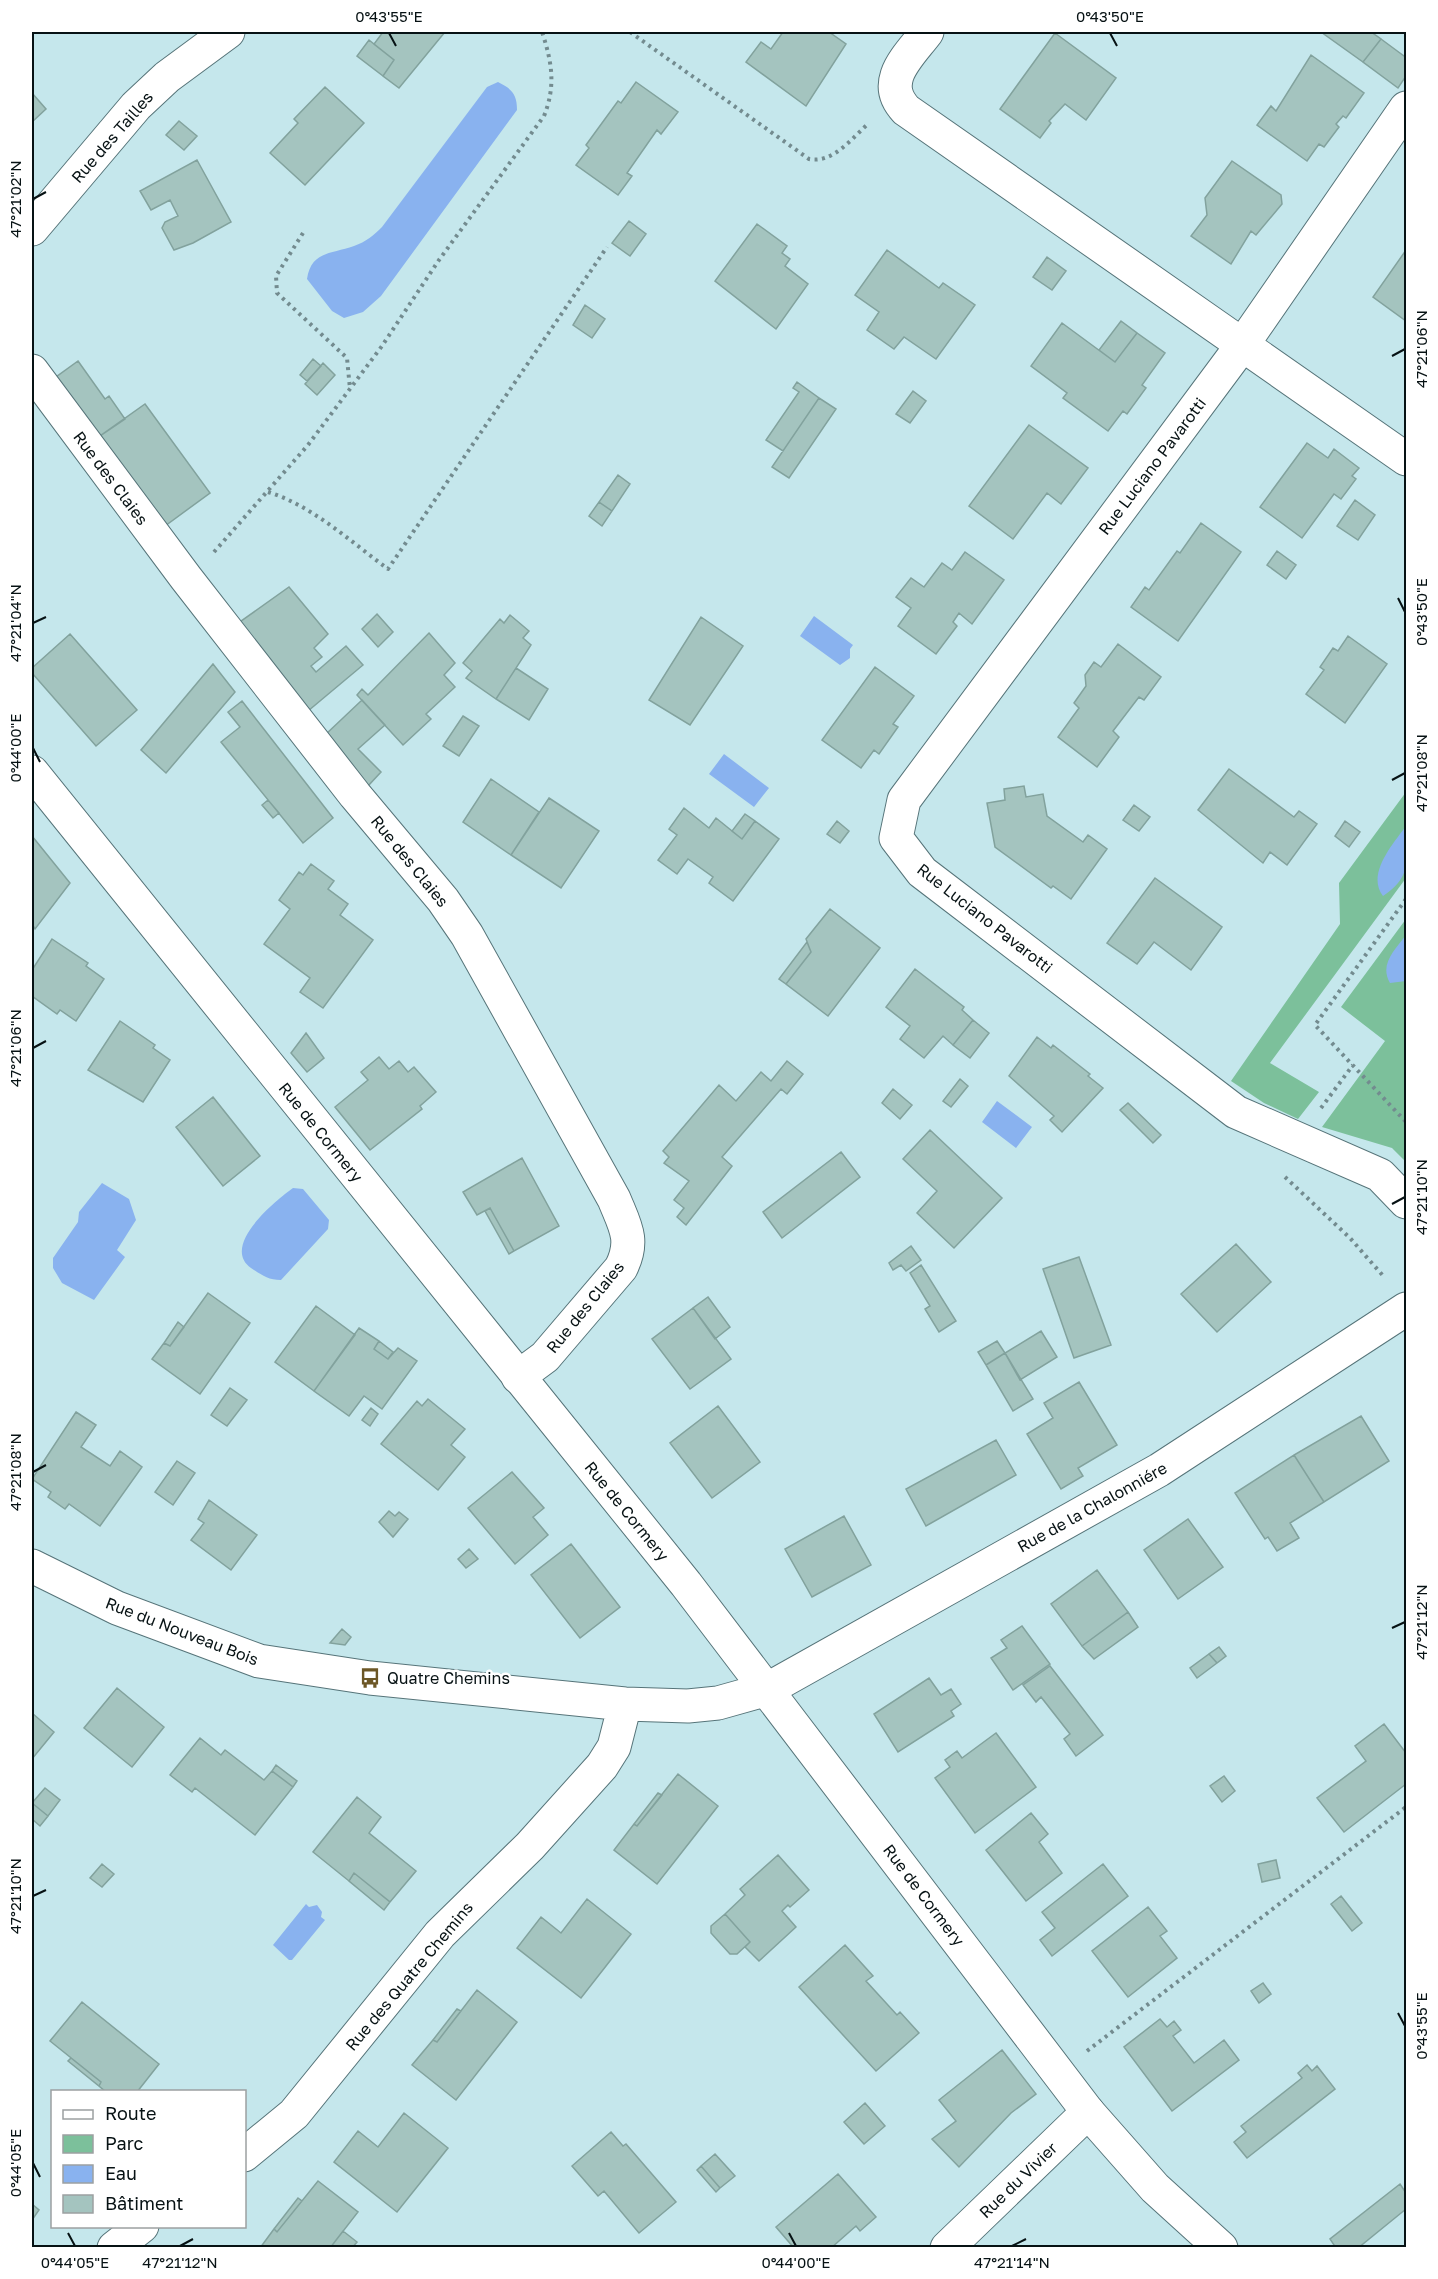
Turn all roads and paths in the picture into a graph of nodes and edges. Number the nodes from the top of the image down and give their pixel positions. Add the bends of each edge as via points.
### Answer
1 (228, 32) edge
2 (542, 32) edge
3 (630, 32) edge
4 (927, 32) edge
5 (896, 99) junction
6 (1407, 108) edge
7 (32, 230) edge
8 (303, 233) dead end
9 (607, 248) dead end
10 (1243, 344) junction
11 (32, 371) edge
12 (350, 389) junction
13 (1407, 459) edge
14 (268, 492) junction
15 (186, 578) junction
16 (32, 772) edge
17 (1407, 899) edge
18 (1407, 1122) edge
19 (1407, 1202) edge
20 (1407, 1309) edge
21 (518, 1377) junction
22 (32, 1566) edge
23 (768, 1689) junction
24 (625, 1704) junction
25 (1407, 1807) edge
26 (1058, 2074) junction
27 (1088, 2112) junction
28 (246, 2153) edge
29 (139, 2228) edge
30 (114, 2247) edge
31 (947, 2247) edge
32 (1221, 2247) edge

1 - 7 street, Rue des Tailles via 167,77 136,106
2 - 12 path via 552,60 552,97 544,116
3 - 5 path via 809,159 819,161 832,155
4 - 5 street via 896,74
5 - 10 street via 906,110
6 - 10 street, Rue Luciano Pavarotti
8 - 12 path via 276,276 277,293 347,358
9 - 14 path via 388,569 333,528 284,497
10 - 13 street
10 - 19 street, Rue Luciano Pavarotti via 904,800 896,838 922,872 1236,1112 1380,1175
11 - 15 street, Rue des Claies
12 - 14 path
14 - 15 path via 198,570
15 - 21 street, Rue des Claies via 355,795 449,908 618,1209 627,1231 629,1252 621,1268 545,1357
16 - 21 street, Rue de Cormery
17 - 18 path via 1315,1025
20 - 23 street, Rue de la Chalonniére via 1159,1470
21 - 23 street, Rue de Cormery
22 - 24 street, Rue du Nouveau Bois via 117,1608 259,1661
23 - 24 street, Rue du Nouveau Bois via 718,1703
23 - 26 street, Rue de Cormery
24 - 28 street, Rue des Quatre Chemins via 614,1747 602,1766 530,1846 440,1934 294,2114
25 - 26 path
26 - 27 street, Rue de Cormery
27 - 31 street, Rue du Vivier
27 - 32 street, Rue de Cormery via 1155,2188
29 - 30 street

